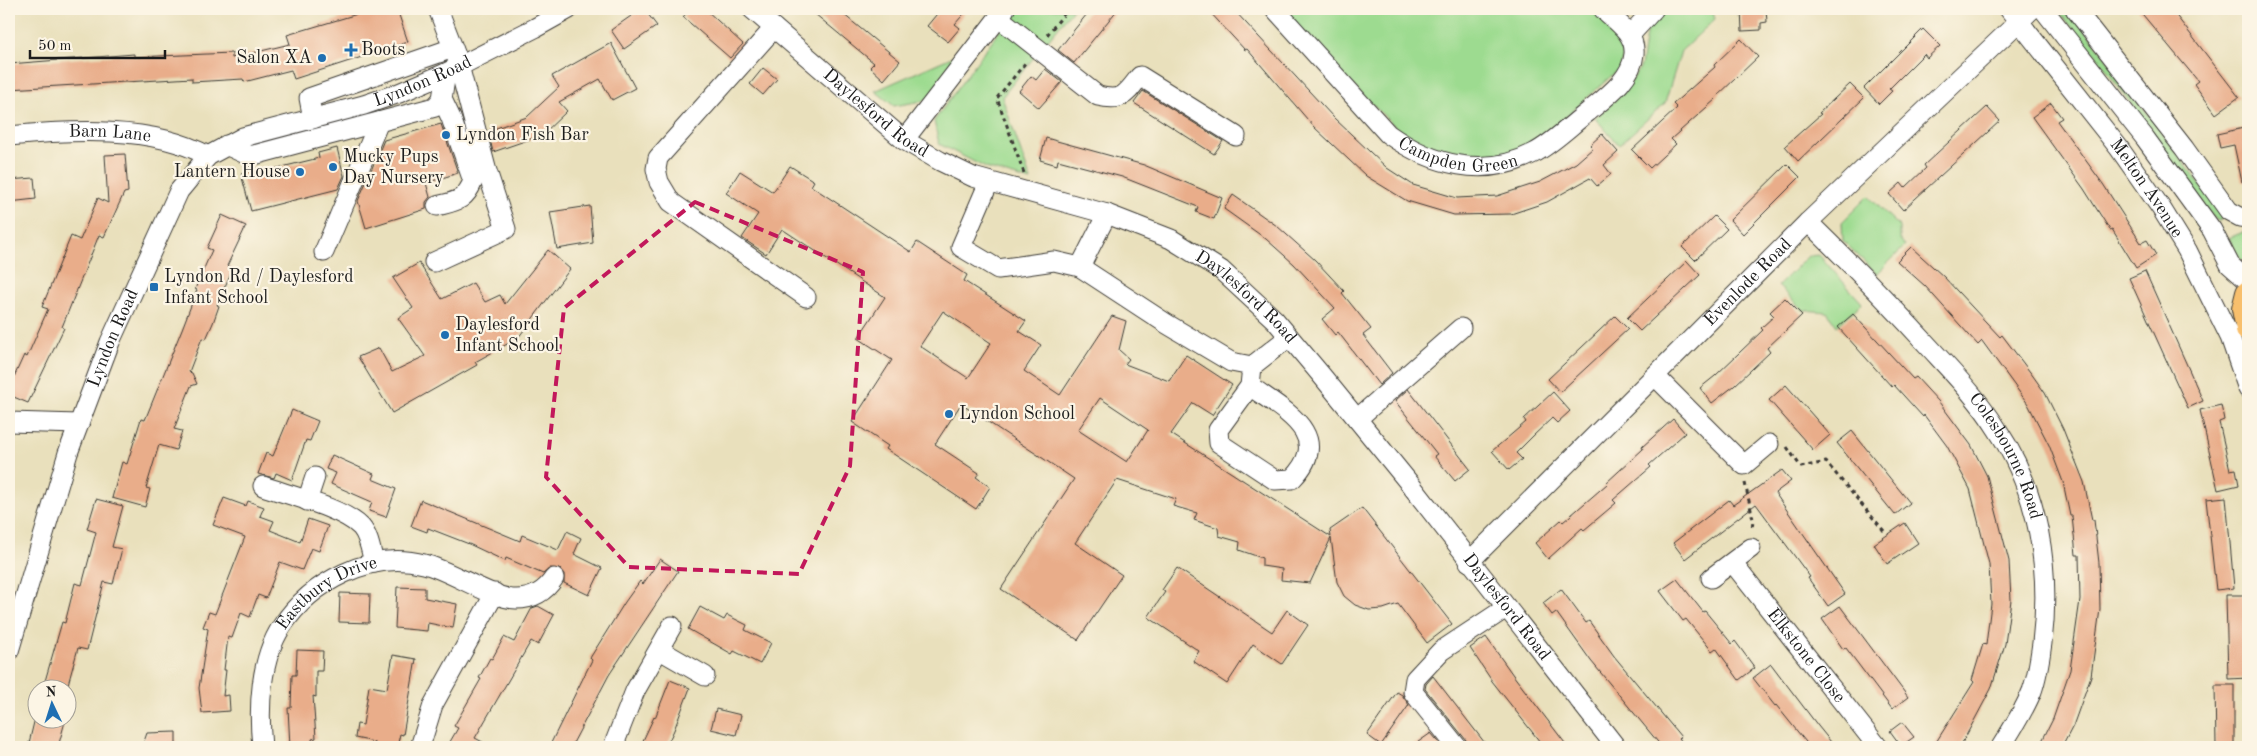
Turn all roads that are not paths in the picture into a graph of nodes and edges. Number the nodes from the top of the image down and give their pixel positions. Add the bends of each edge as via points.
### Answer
1 (438, 9) edge
2 (569, 9) edge
3 (752, 9) edge
4 (1275, 9) edge
5 (1603, 9) edge
6 (1654, 9) edge
7 (2043, 9) edge
8 (2075, 9) edge
9 (2020, 13) edge
10 (1002, 14) edge
11 (774, 28) junction
12 (1630, 35) junction
13 (453, 48) junction
14 (453, 69) junction
15 (442, 99) junction
16 (313, 119) junction
17 (379, 122) junction
18 (9, 136) edge
19 (1236, 136) dead end
20 (904, 140) junction
21 (226, 145) junction
22 (208, 156) junction
23 (989, 182) junction
24 (437, 206) dead end
25 (1106, 214) junction
26 (2244, 218) edge
27 (1808, 222) junction
28 (2212, 230) junction
29 (324, 252) dead end
30 (434, 262) dead end
31 (1080, 267) junction
32 (2248, 281) edge
33 (2248, 293) edge
34 (806, 297) dead end
35 (1461, 328) dead end
36 (2248, 329) edge
37 (1289, 337) junction
38 (1252, 366) junction
39 (1655, 376) junction
40 (1250, 386) junction
41 (2248, 389) edge
42 (1357, 419) junction
43 (9, 422) edge
44 (79, 424) junction
45 (1769, 444) road end
46 (315, 477) dead end
47 (263, 486) dead end
48 (307, 501) junction
49 (1751, 548) road end
50 (1469, 562) junction
51 (374, 563) junction
52 (1733, 563) junction
53 (554, 578) dead end
54 (1710, 578) dead end
55 (495, 593) junction
56 (1506, 608) junction
57 (672, 626) dead end
58 (660, 650) junction
59 (9, 651) edge
60 (705, 676) dead end
61 (262, 747) edge
62 (420, 747) edge
63 (613, 747) edge
64 (1457, 747) edge
65 (1616, 747) edge
66 (1878, 747) edge
67 (2000, 747) edge

1 - 13 street
2 - 14 street, Lyndon Road
3 - 11 street, Daylesford Road
4 - 12 street, Campden Green via 1388,134 1428,157 1463,167 1509,163 1535,153 1600,102 1628,74 1634,53
5 - 12 street
6 - 12 street
7 - 28 street, Melton Avenue via 2145,138
8 - 26 street via 2229,210
9 - 27 street, Evenlode Road
9 - 41 street, Melton Avenue via 2162,208 2187,250 2230,337
10 - 19 street via 1098,96 1112,99 1126,95 1140,76
10 - 20 street
11 - 20 street, Daylesford Road
11 - 34 street via 669,143 658,158 656,169 659,182 671,202
13 - 14 street
13 - 16 street via 310,98
14 - 15 street
14 - 16 street, Lyndon Road via 364,106
14 - 30 street via 506,229
15 - 17 street via 435,107
15 - 24 street via 473,181 469,193 462,199
16 - 21 street, Lyndon Road via 243,137
17 - 21 street via 250,156
17 - 29 street
18 - 22 street, Barn Lane via 134,133 194,148
20 - 23 street, Daylesford Road via 973,177
21 - 22 street, Lyndon Road
22 - 44 street, Lyndon Road via 179,191 110,342
23 - 25 street, Daylesford Road
23 - 31 street via 961,247 998,269 1054,261
25 - 31 street
25 - 37 street, Daylesford Road via 1171,238 1221,270
26 - 28 street
27 - 39 street, Evenlode Road
27 - 67 street, Colesbourne Road via 1877,290 1966,388 1998,429 2021,475 2035,513 2046,580 2046,612 2040,653 2032,690
28 - 32 street, Melton Avenue via 2230,265
31 - 38 street via 1231,362
33 - 36 main road via 2244,309
35 - 42 street
37 - 38 street
37 - 42 street, Daylesford Road
38 - 40 street
39 - 45 street via 1744,465
39 - 50 street, Evenlode Road
40 - 40 street via 1218,430 1218,443 1275,480 1292,479 1305,466 1310,443 1301,425
42 - 50 street, Daylesford Road
43 - 44 street
44 - 59 street, Lyndon Road
46 - 48 street
47 - 48 street
48 - 51 street via 335,510 361,526 370,543
49 - 52 street
50 - 56 street, Daylesford Road
51 - 55 street, Eastbury Drive via 424,564
51 - 61 street, Eastbury Drive via 352,569 329,582 310,596 282,626 270,651 263,677
52 - 54 street
52 - 66 street, Elkstone Close
53 - 55 street, Eastbury Drive via 542,593 515,599
55 - 62 street via 433,706
56 - 64 street via 1441,651 1415,678 1413,692
56 - 65 street, Daylesford Road
57 - 58 street
58 - 60 street
58 - 63 street via 636,691

